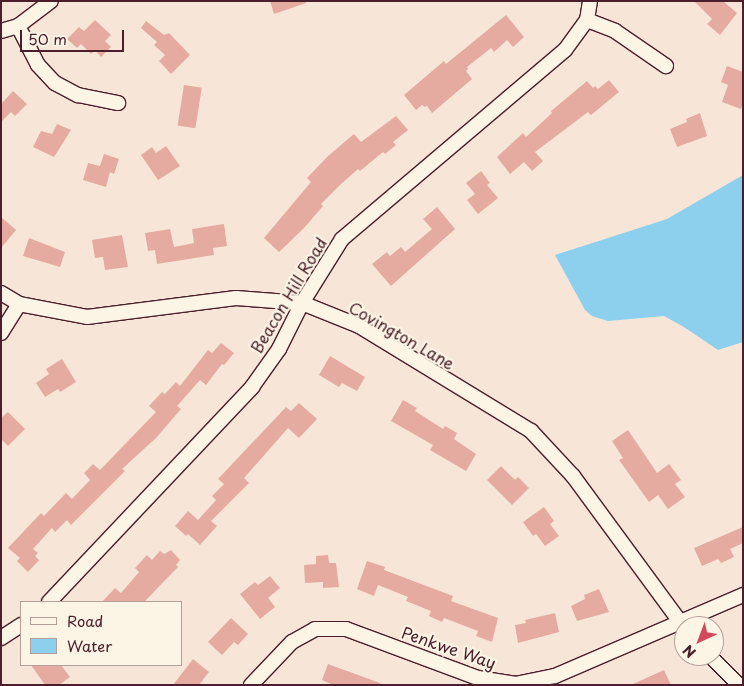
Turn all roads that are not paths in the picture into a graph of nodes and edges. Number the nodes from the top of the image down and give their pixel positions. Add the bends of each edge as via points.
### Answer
1 (52, 1) edge
2 (590, 1) edge
3 (587, 20) junction
4 (18, 26) junction
5 (1, 30) edge
6 (666, 66) dead end
7 (118, 103) dead end
8 (1, 294) edge
9 (302, 303) junction
10 (19, 304) junction
11 (1, 333) edge
12 (743, 595) edge
13 (50, 601) edge
14 (675, 616) edge
15 (700, 616) edge
16 (20, 626) edge
17 (674, 628) edge
18 (1, 638) edge
19 (720, 666) edge
20 (251, 685) edge
21 (739, 685) edge

1 - 4 street
2 - 3 street, Beacon Hill Road
3 - 6 street via 615,31
3 - 9 street, Beacon Hill Road via 565,50 342,239
4 - 5 street
4 - 7 street via 38,65 55,84 78,96
8 - 10 street, Covington Lane
9 - 10 street, Covington Lane via 236,298 87,318
9 - 13 street, Beacon Hill Road via 279,349 252,387
9 - 14 street, Covington Lane via 359,326 531,431 573,476
10 - 11 street
12 - 15 street, Penkwe Way
16 - 18 street
17 - 20 street, Penkwe Way via 555,676 515,684 478,678 346,629 315,629 292,642
19 - 21 street

